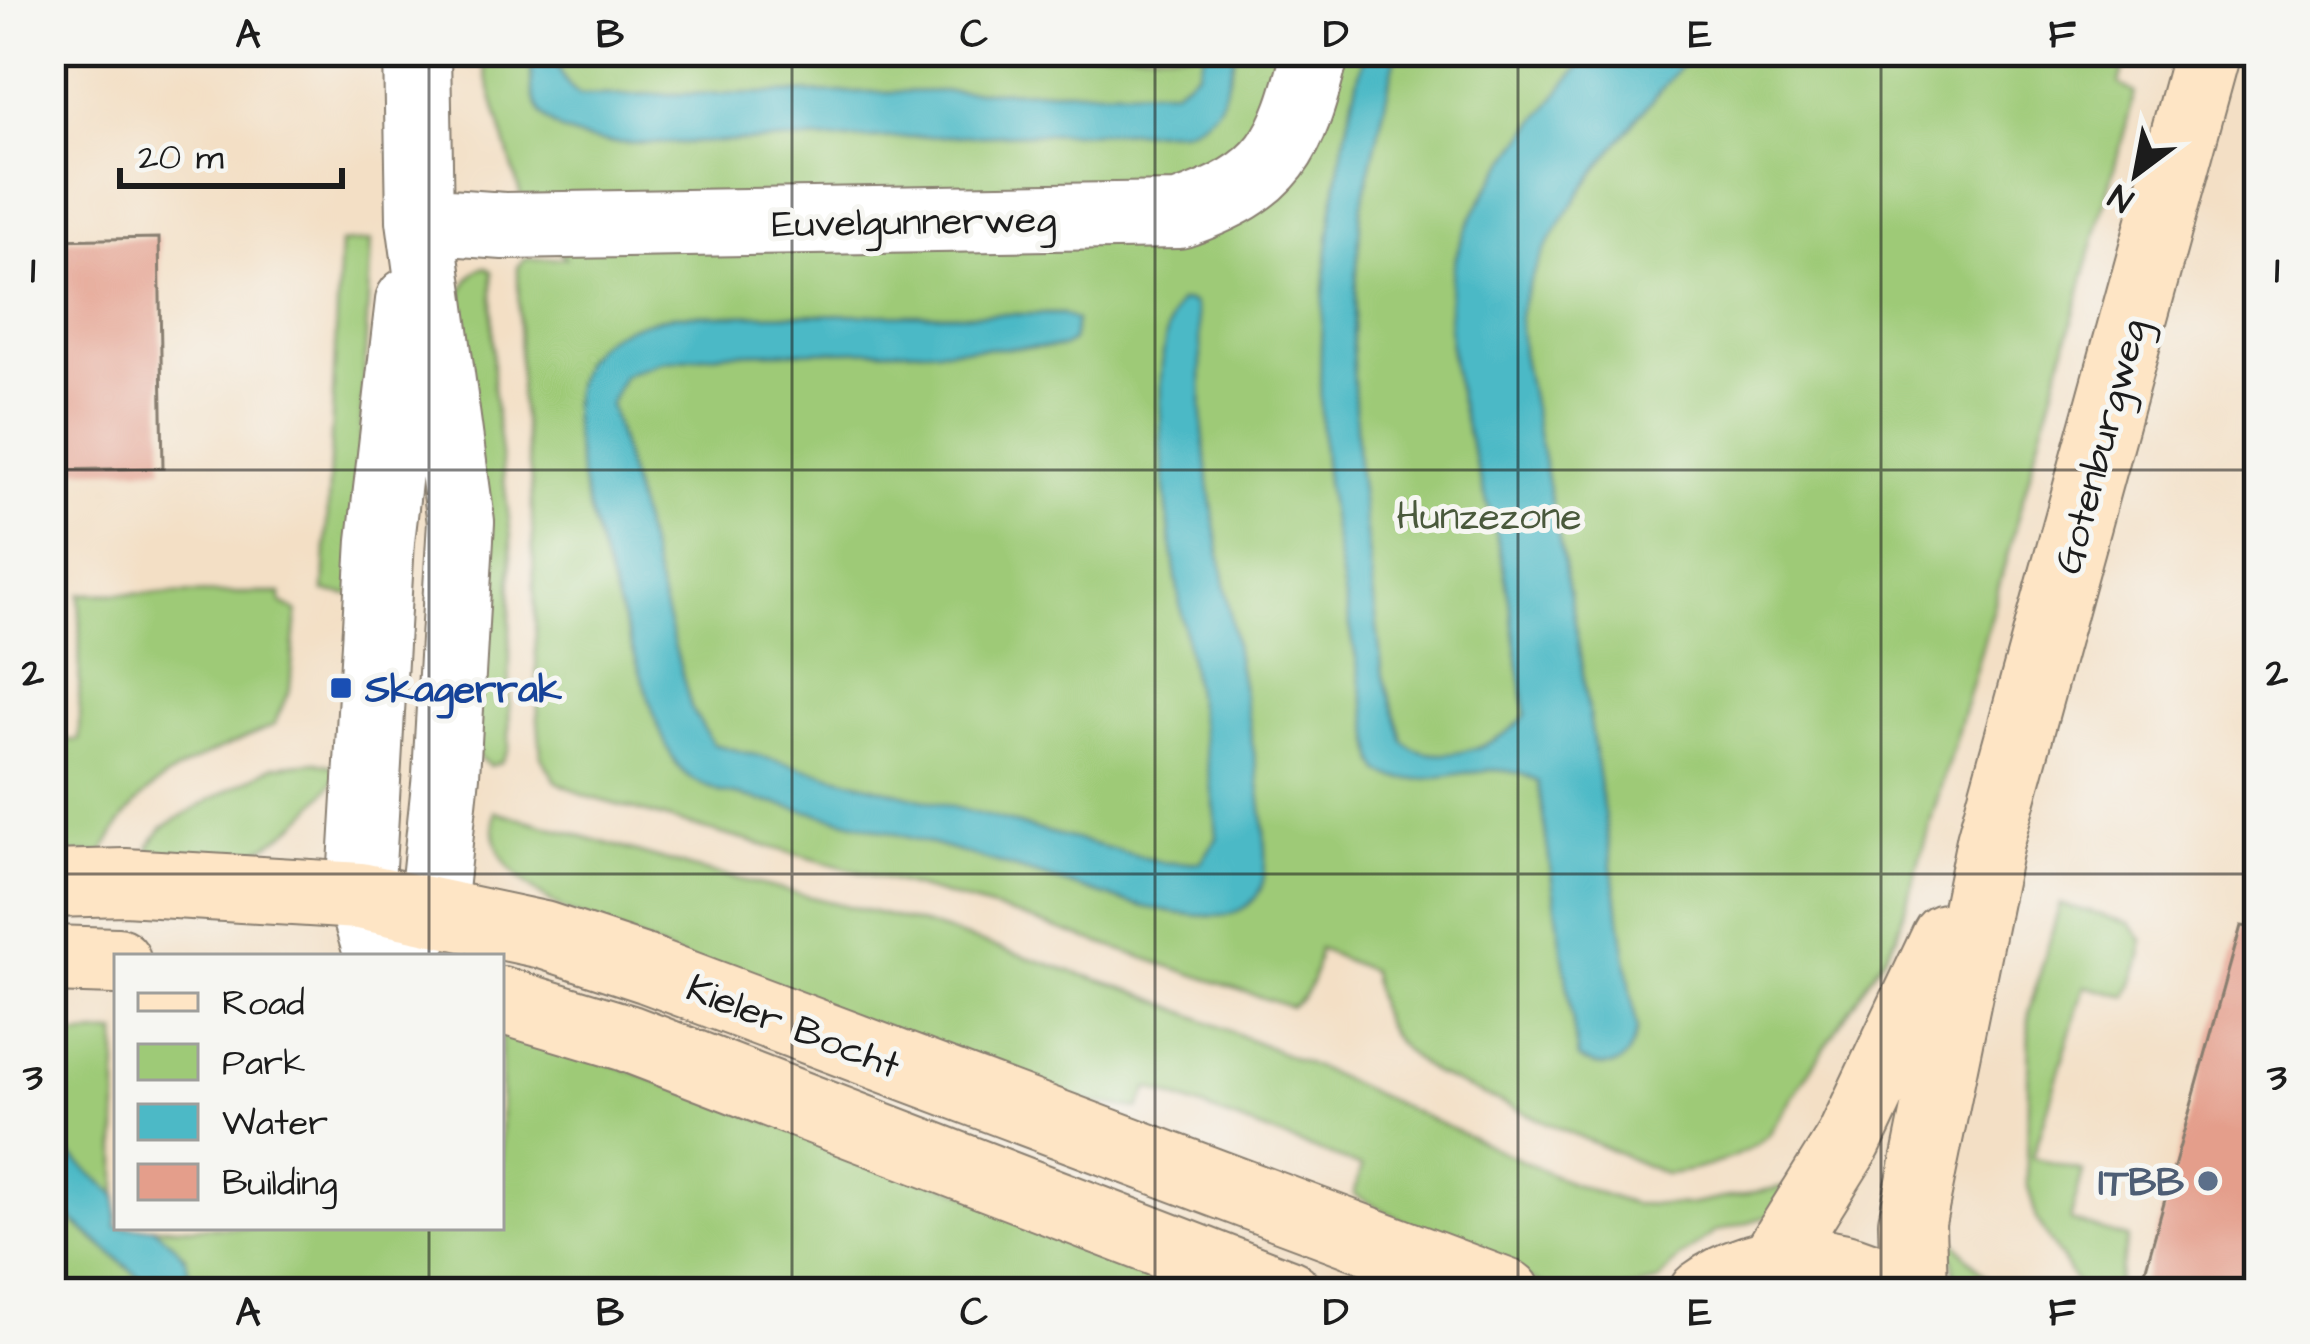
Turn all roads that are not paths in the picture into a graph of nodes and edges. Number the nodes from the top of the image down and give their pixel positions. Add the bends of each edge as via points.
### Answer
1 (417, 51) edge
2 (1316, 51) edge
3 (2207, 51) edge
4 (420, 220) junction
5 (1990, 841) junction
6 (51, 884) edge
7 (369, 927) edge
8 (416, 933) edge
9 (51, 959) edge
10 (114, 961) edge
11 (504, 1001) edge
12 (1773, 1262) junction
13 (1288, 1293) edge
14 (1508, 1293) edge
15 (1702, 1293) edge
16 (1900, 1293) edge
17 (1914, 1293) edge

1 - 4 street
2 - 4 street, Euvelgunnerweg via 1297,124 1267,168 1218,202 1179,215 504,226
3 - 5 main road, Gotenburgweg
4 - 7 street via 381,541
4 - 8 street via 460,522 446,775
5 - 12 main road, Gotenburgweg via 1849,1140
5 - 17 main road, Gotenburgweg via 1912,1222
6 - 7 main road, Kieler Bocht via 125,882
7 - 8 main road, Kieler Bocht
8 - 14 main road, Kieler Bocht via 543,935
9 - 10 main road
11 - 13 main road, Kieler Bocht via 627,1038
12 - 15 main road
12 - 16 main road via 1849,1267

